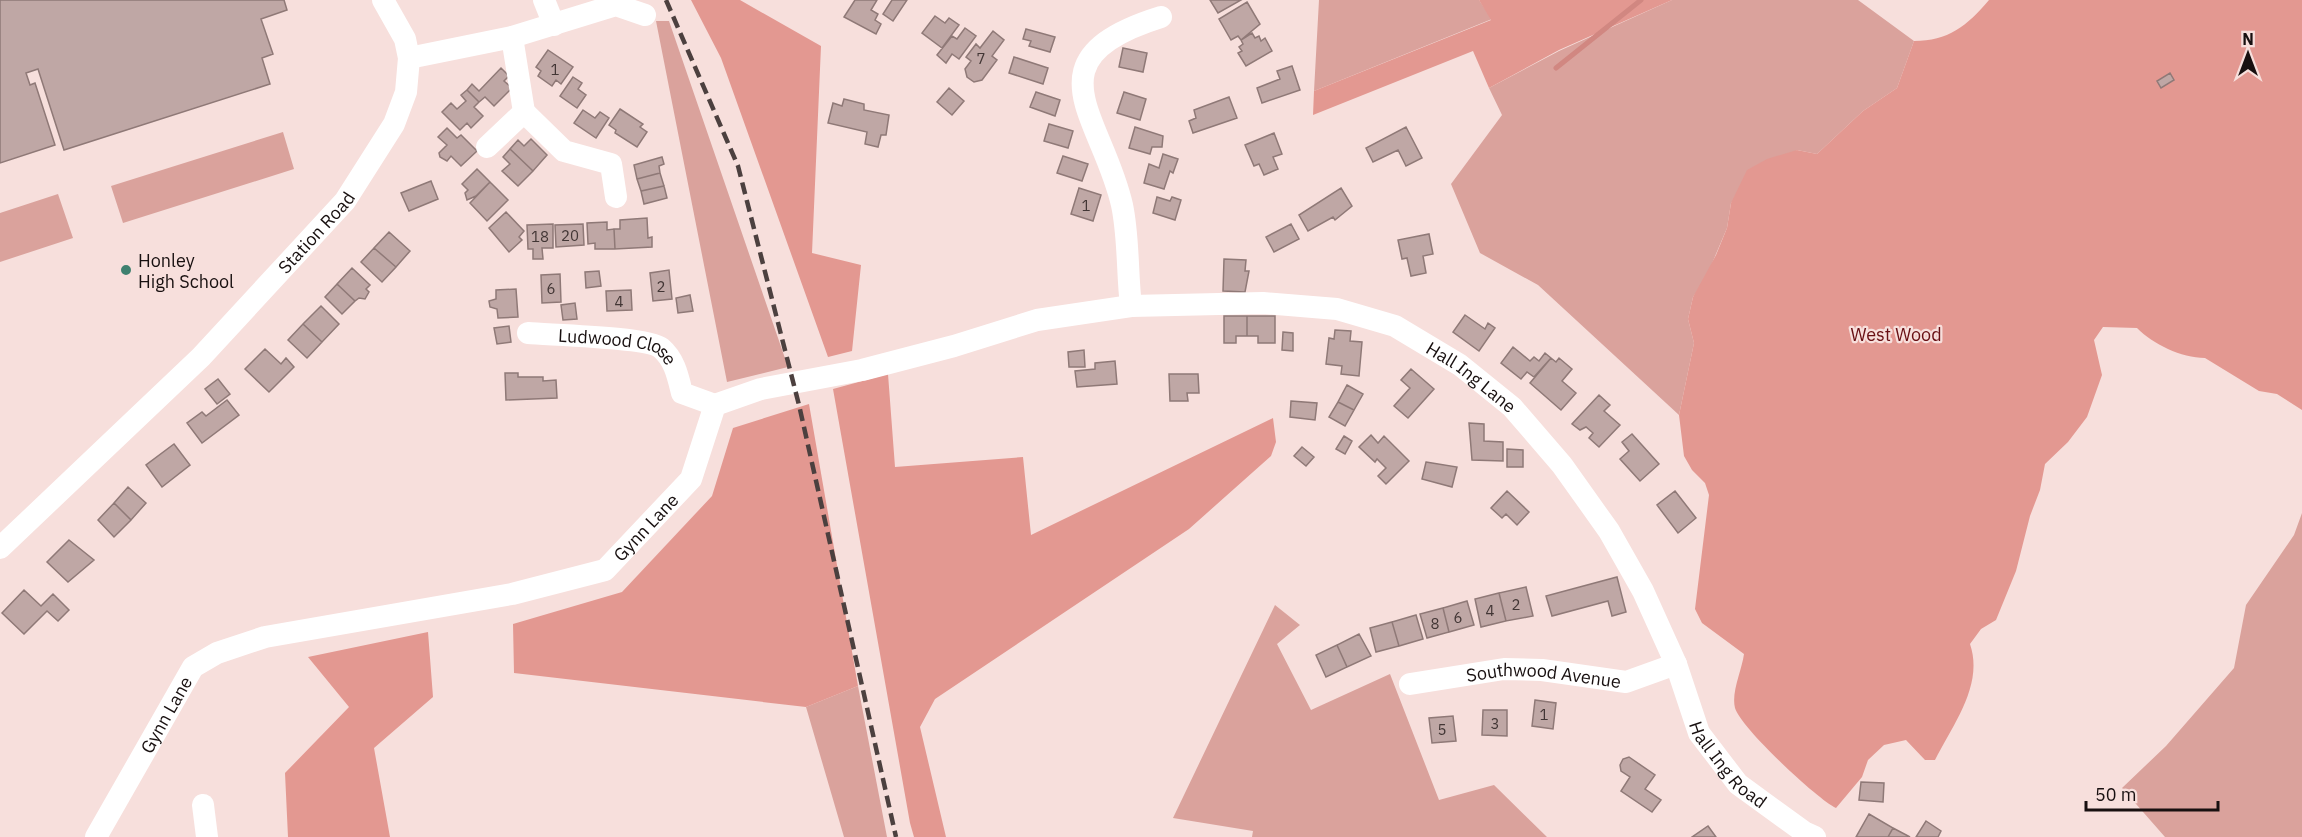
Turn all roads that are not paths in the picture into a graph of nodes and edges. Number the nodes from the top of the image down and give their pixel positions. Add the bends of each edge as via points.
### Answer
1 (382, 0) edge
2 (544, 0) edge
3 (645, 15) dead end
4 (1161, 17) dead end
5 (554, 25) junction
6 (512, 37) junction
7 (409, 58) junction
8 (524, 112) junction
9 (487, 147) dead end
10 (616, 197) dead end
11 (1131, 306) junction
12 (528, 333) dead end
13 (715, 405) junction
14 (0, 548) edge
15 (1676, 664) junction
16 (1410, 684) dead end
17 (203, 805) dead end
18 (96, 837) edge
19 (207, 837) edge
20 (1815, 837) edge

1 - 7 street via 405,39
2 - 5 street
3 - 5 street via 616,5
4 - 11 street via 1129,27 1088,57 1082,94 1122,206
5 - 6 street
6 - 7 street
6 - 8 street
7 - 14 street, Station Road via 406,92 394,124 345,201 201,357
8 - 9 street
8 - 10 street via 564,151 611,164
11 - 13 street via 1037,320 862,370 761,388
11 - 15 street, Hall Ing Lane via 1263,303 1337,309 1395,326 1460,365 1512,407 1562,465 1609,531 1643,591
12 - 13 street, Ludwood Close via 659,346 673,360 682,393
13 - 18 street, Gynn Lane via 691,479 605,570 512,594 265,637 217,653 193,667
15 - 16 street, Southwood Avenue via 1626,682 1542,670 1504,669
15 - 20 street, Hall Ing Road via 1699,733 1738,784
17 - 19 street

